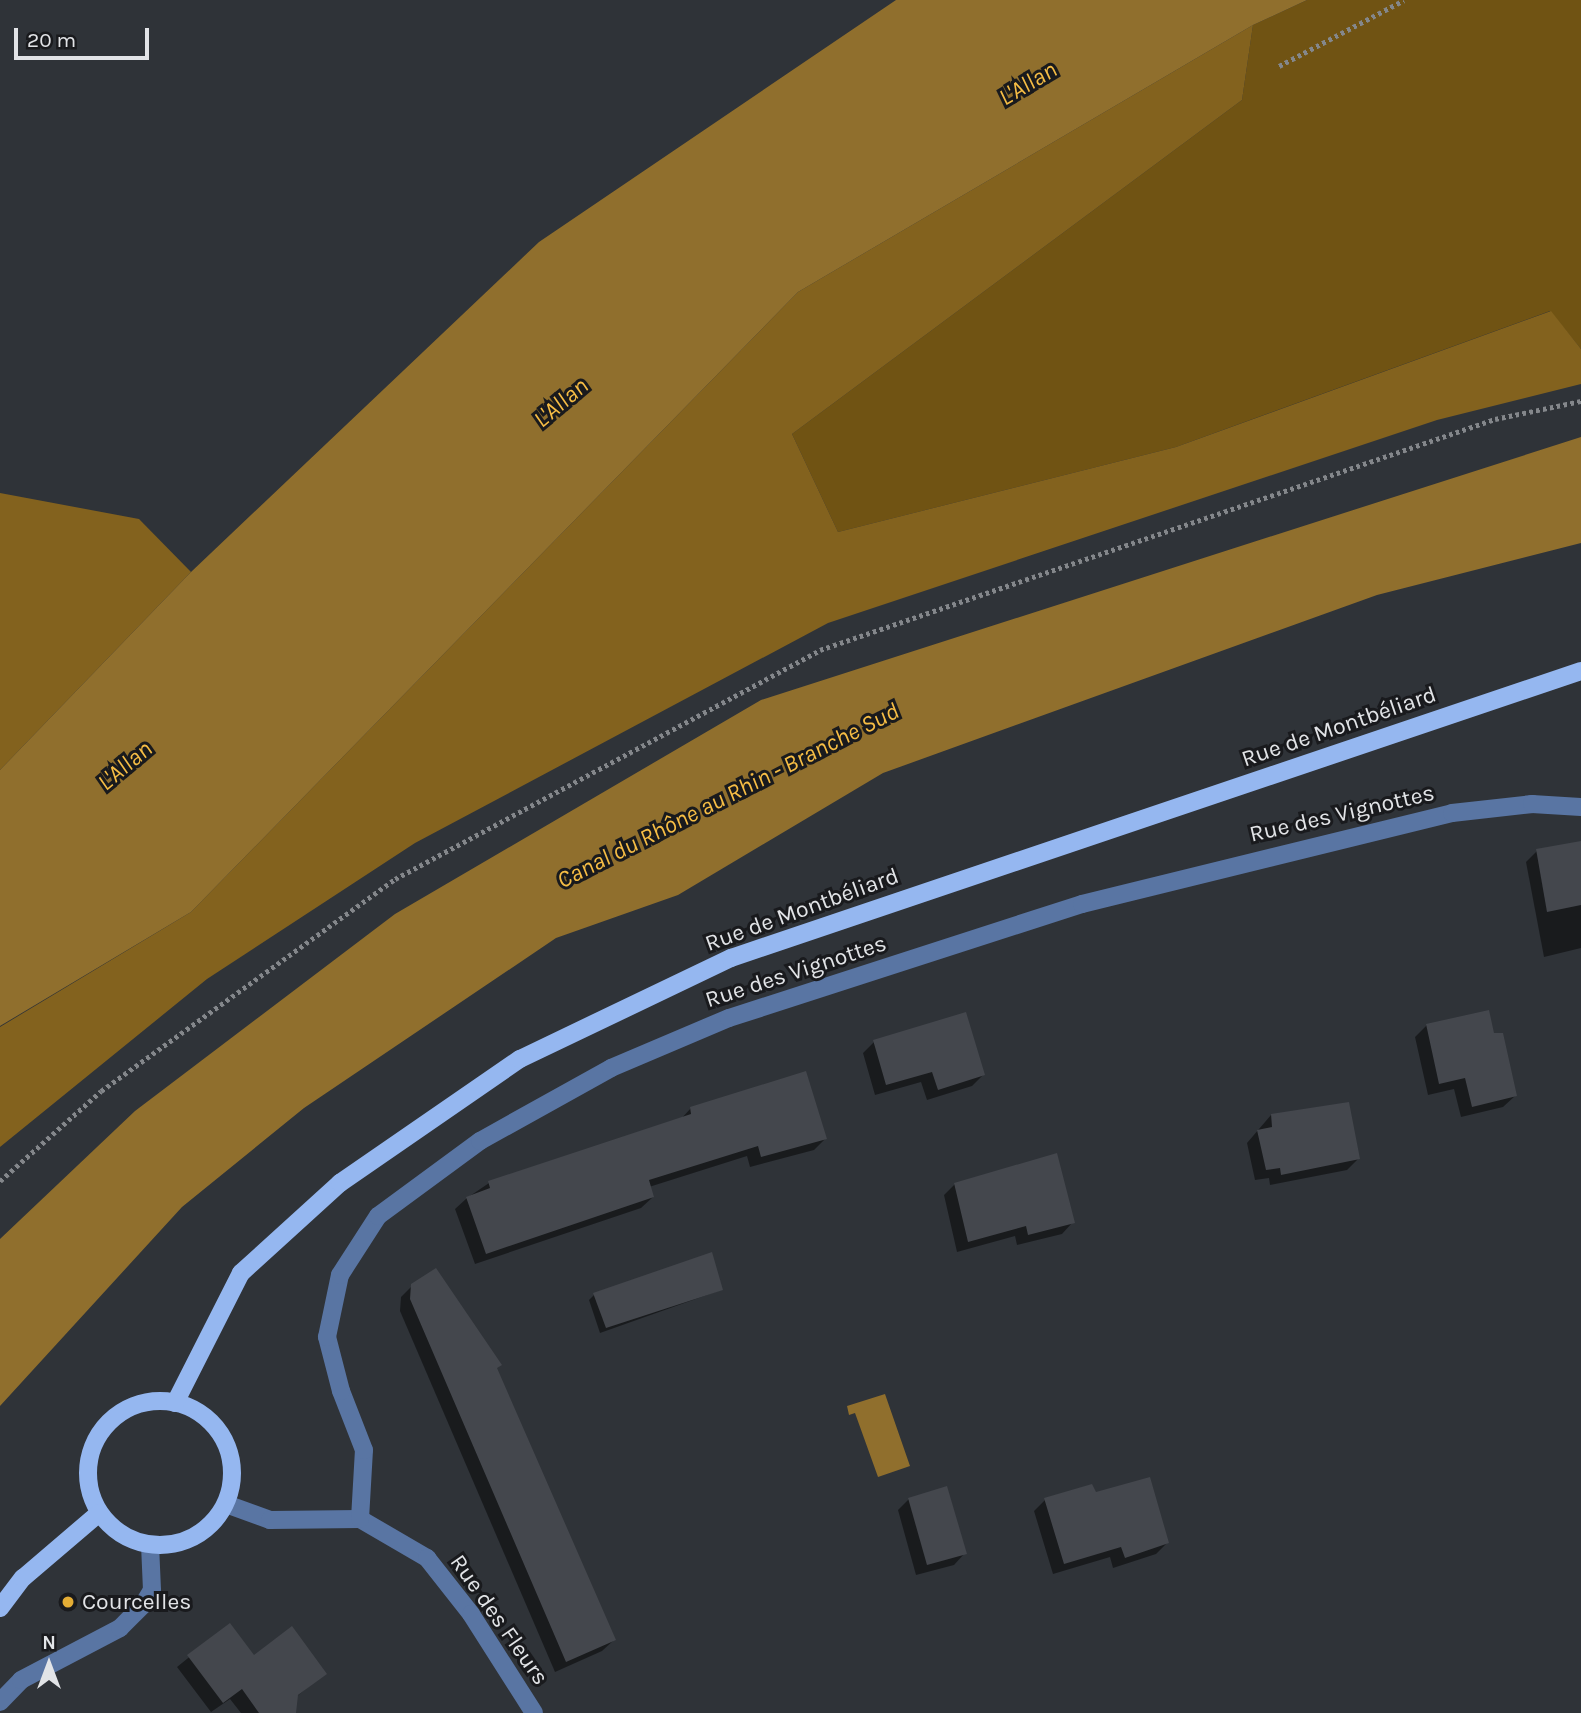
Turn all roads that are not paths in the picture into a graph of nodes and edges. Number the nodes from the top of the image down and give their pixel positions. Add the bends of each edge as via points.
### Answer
1 (1581, 671) edge
2 (1581, 807) edge
3 (175, 1403) junction
4 (226, 1504) junction
5 (99, 1513) junction
6 (360, 1519) junction
7 (150, 1545) junction
8 (0, 1608) edge
9 (0, 1702) edge
10 (534, 1713) edge

1 - 3 main road, Rue de Montbéliard via 731,958 520,1059 340,1182 241,1273
2 - 6 street, Rue des Vignottes via 1532,804 1452,813 1082,904 729,1018 611,1068 480,1141 378,1216 340,1275 327,1337 364,1450
3 - 4 main road via 199,1412 218,1430 230,1454 232,1479
3 - 5 main road via 150,1401 107,1423 87,1466 89,1490
4 - 6 street via 270,1520
4 - 7 main road via 194,1537 172,1545
5 - 7 main road via 121,1534
5 - 8 main road via 23,1578
6 - 10 street, Rue des Fleurs via 426,1558 471,1614
7 - 9 street via 152,1590 143,1605 120,1628 21,1680

